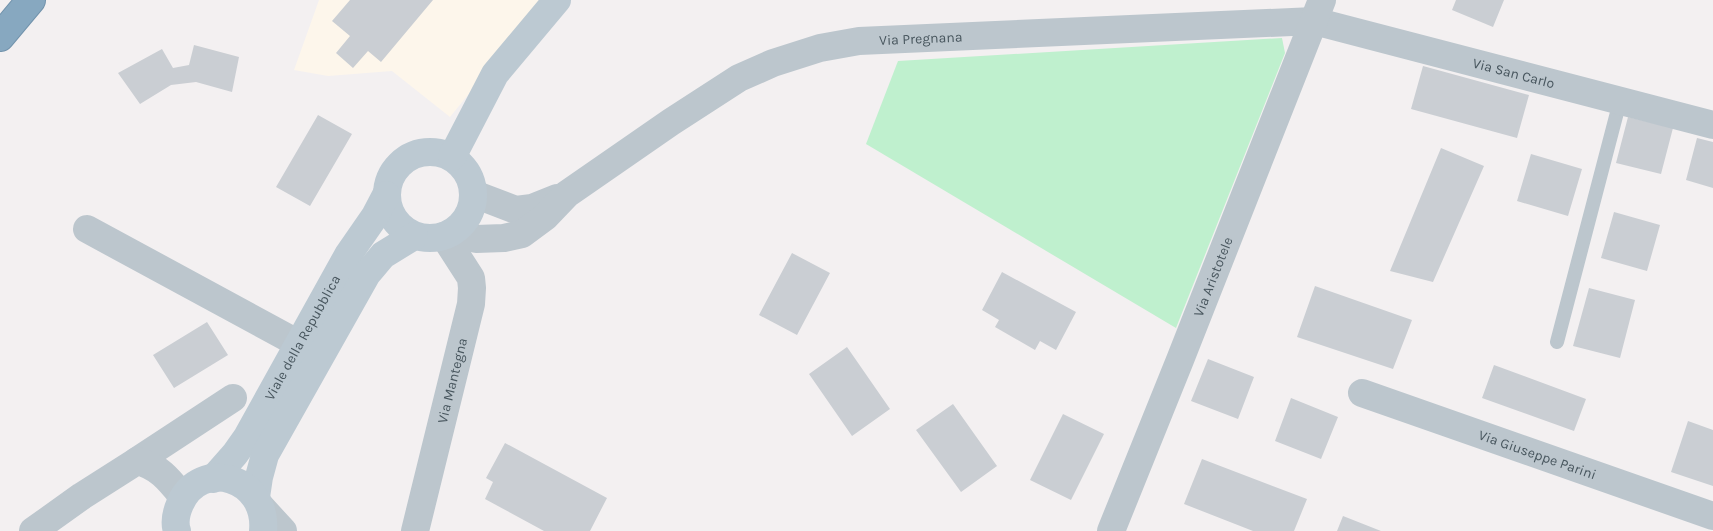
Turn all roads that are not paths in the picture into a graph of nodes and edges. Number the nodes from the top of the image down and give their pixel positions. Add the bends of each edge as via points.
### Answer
1 (31, 0) edge
2 (557, 0) edge
3 (1318, 11) edge
4 (0, 38) edge
5 (1620, 101) junction
6 (1713, 125) edge
7 (452, 157) junction
8 (474, 194) junction
9 (567, 194) junction
10 (386, 195) junction
11 (87, 229) dead end
12 (448, 235) junction
13 (414, 236) junction
14 (1557, 342) dead end
15 (299, 344) junction
16 (1362, 393) dead end
17 (233, 398) dead end
18 (137, 461) junction
19 (213, 479) junction
20 (183, 498) junction
21 (260, 512) edge
22 (1713, 516) edge
23 (33, 531) edge
24 (177, 531) edge
25 (284, 531) edge
26 (415, 531) edge
27 (1110, 531) edge

1 - 4 highway
2 - 7 street via 495,74
3 - 5 street, Via San Carlo
3 - 9 street, Via Pregnana via 859,41 820,48 739,78
3 - 27 street, Via Aristotele
5 - 6 street, Via San Carlo
5 - 14 lane
7 - 8 street via 471,179
7 - 10 street via 438,152 422,152 409,157 389,180
8 - 9 street, Via Pregnana via 516,210 532,208
8 - 12 street via 468,217
9 - 12 street, Via Pregnana via 545,217 522,234 476,239
10 - 13 street via 394,220
10 - 15 street, Viale della Repubblica via 348,255
11 - 15 street
12 - 13 street via 434,238
12 - 26 street, Via Mantegna via 470,278 471,304
13 - 21 street, Viale della Repubblica via 383,254 367,274 265,455 259,477
15 - 19 street, Viale della Repubblica via 247,438
16 - 22 street, Via Giuseppe Parini
17 - 18 street
18 - 20 street via 147,463 164,474
18 - 23 street
19 - 20 street via 201,482
19 - 21 street via 228,479 242,484
20 - 24 street via 177,511
21 - 25 street

